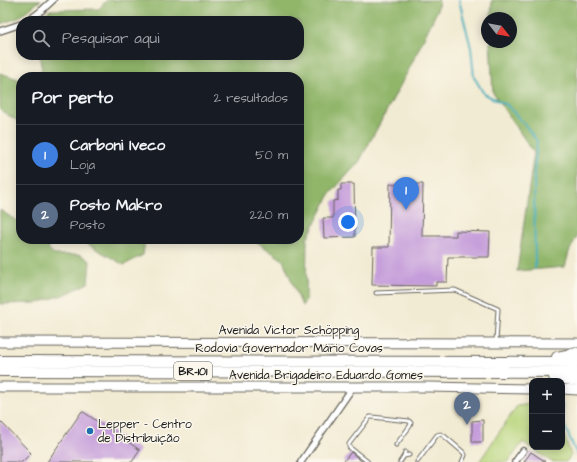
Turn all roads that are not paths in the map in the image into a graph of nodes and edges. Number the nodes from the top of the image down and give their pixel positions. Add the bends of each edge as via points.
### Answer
1 (53, 0) edge
2 (34, 16) edge
3 (16, 26) edge
4 (0, 31) edge
5 (376, 293) dead end
6 (0, 342) edge
7 (496, 343) junction
8 (577, 343) edge
9 (577, 353) edge
10 (0, 361) edge
11 (537, 361) junction
12 (577, 362) edge
13 (0, 371) edge
14 (531, 372) junction
15 (577, 372) edge
16 (577, 381) edge
17 (0, 387) edge
18 (353, 387) junction
19 (529, 389) edge
20 (565, 389) edge
21 (577, 390) edge
22 (396, 444) dead end
23 (523, 451) dead end
24 (405, 452) dead end
25 (409, 455) dead end
26 (404, 456) junction
27 (301, 462) edge
28 (368, 462) edge
29 (400, 462) edge
30 (417, 462) edge
31 (462, 462) edge
32 (515, 462) edge

1 - 2 street
3 - 4 street
5 - 7 lane via 455,290 498,309
6 - 7 main road, Avenida Victor Schöpping
7 - 8 main road, Avenida Victor Schöpping
9 - 11 highway
10 - 11 highway, Rodovia Governador Mário Covas / BR-101
11 - 12 highway, Rodovia Governador Mário Covas / BR-101
13 - 14 highway, Rodovia Governador Mário Covas / BR-101
14 - 15 highway, Rodovia Governador Mário Covas / BR-101
14 - 16 highway
17 - 18 main road, Avenida Brigadeiro Eduardo Gomes
18 - 19 main road, Avenida Brigadeiro Eduardo Gomes
18 - 27 street
20 - 21 main road
22 - 28 lane via 411,423 370,417 349,444 349,447
23 - 32 street
24 - 26 lane
25 - 26 lane
26 - 29 lane
30 - 31 lane via 437,435 442,434 464,453

